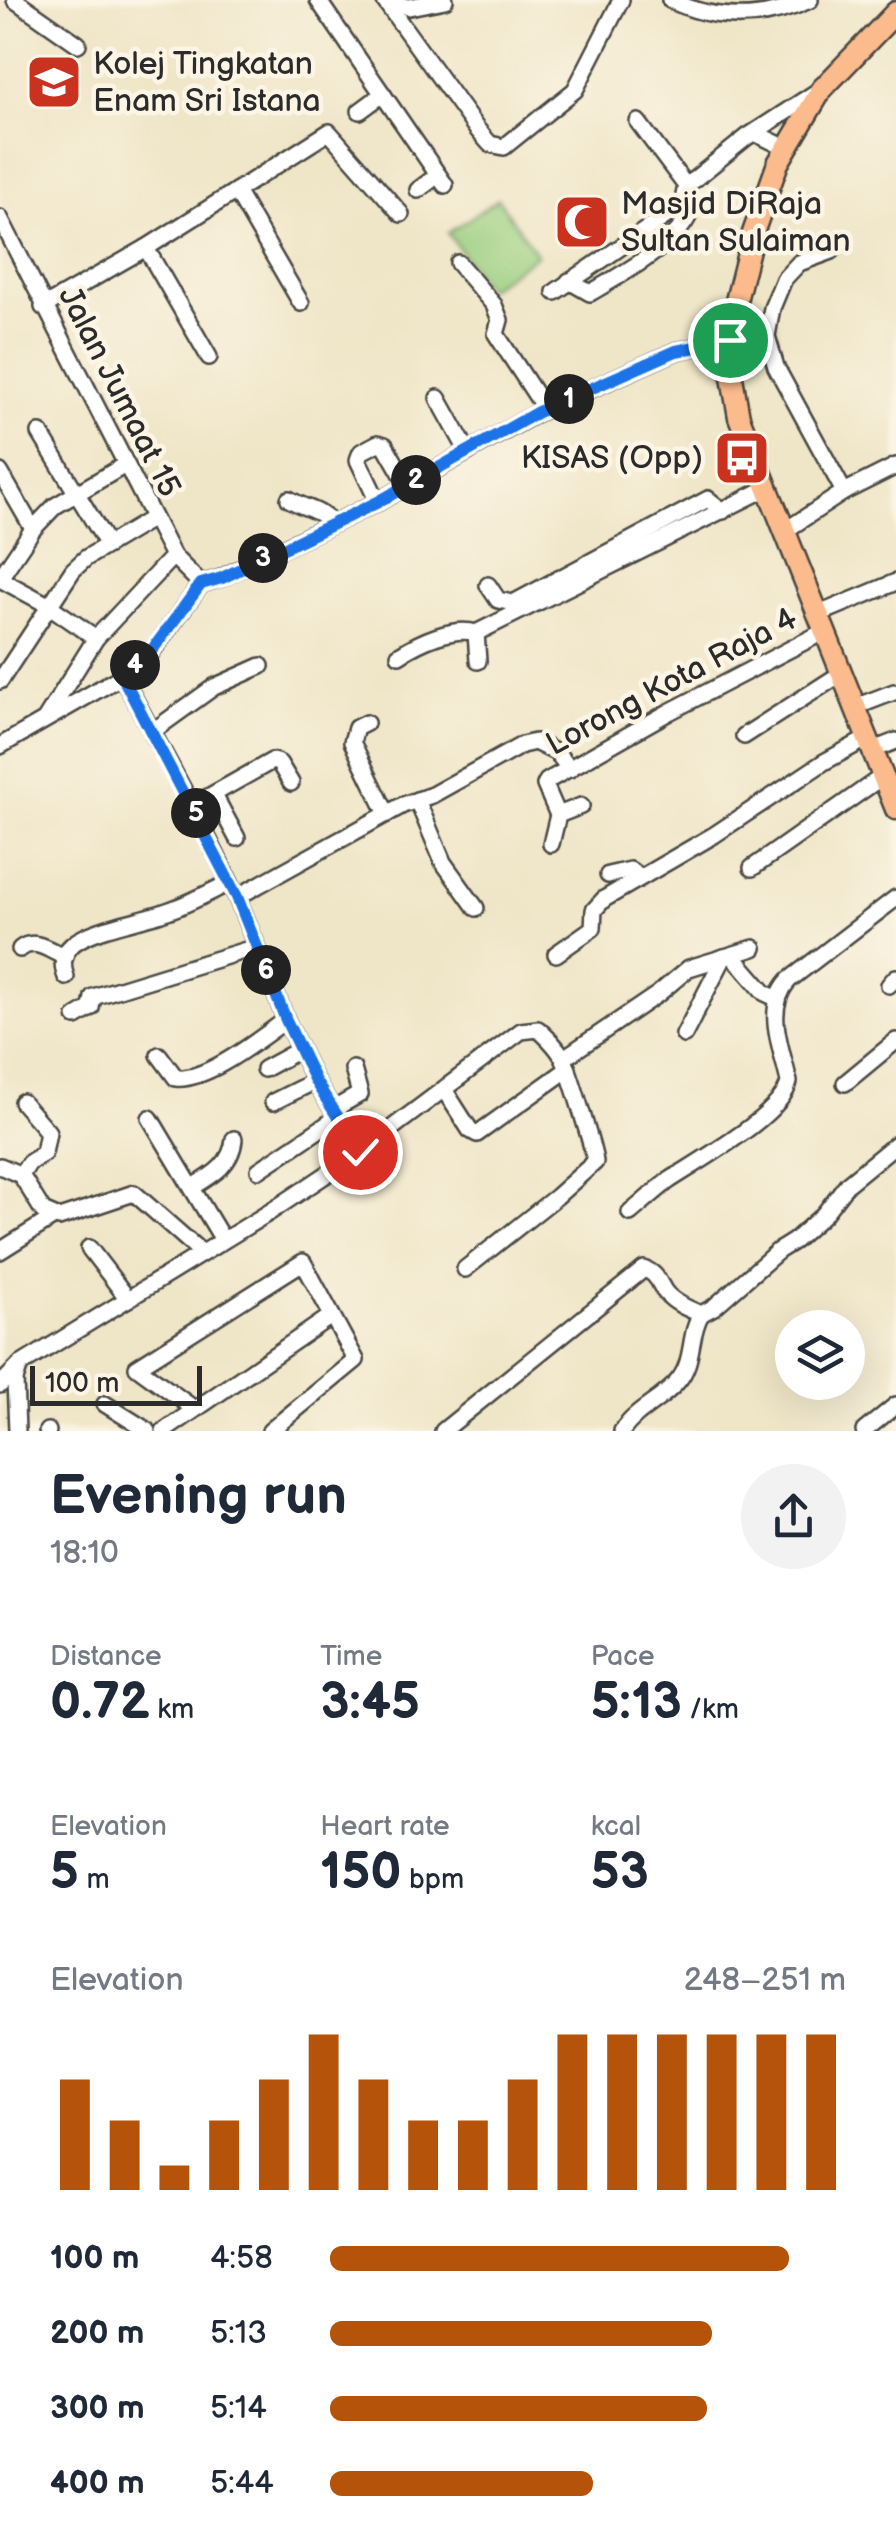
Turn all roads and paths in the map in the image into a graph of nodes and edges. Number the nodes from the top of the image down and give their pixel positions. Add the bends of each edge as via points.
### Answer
1 (15, 0) edge
2 (318, 0) edge
3 (445, 0) edge
4 (620, 0) edge
5 (670, 0) edge
6 (810, 0) edge
7 (385, 1) edge
8 (896, 12) edge
9 (78, 44) dead end
10 (822, 89) junction
11 (383, 94) junction
12 (360, 110) dead end
13 (638, 122) dead end
14 (755, 133) junction
15 (786, 148) junction
16 (686, 186) junction
17 (418, 190) dead end
18 (236, 191) junction
19 (682, 204) junction
20 (400, 214) dead end
21 (0, 218) edge
22 (146, 248) junction
23 (832, 251) dead end
24 (602, 259) junction
25 (458, 263) dead end
26 (613, 280) junction
27 (569, 281) junction
28 (555, 292) dead end
29 (301, 303) dead end
30 (43, 307) junction
31 (730, 340) junction
32 (210, 357) dead end
33 (438, 398) dead end
34 (546, 410) junction
35 (40, 433) dead end
36 (468, 452) junction
37 (126, 464) junction
38 (896, 466) edge
39 (0, 472) edge
40 (408, 485) junction
41 (768, 488) junction
42 (77, 492) junction
43 (844, 492) junction
44 (290, 498) dead end
45 (378, 502) junction
46 (694, 505) junction
47 (723, 511) junction
48 (153, 518) junction
49 (702, 521) junction
50 (333, 524) junction
51 (33, 529) junction
52 (786, 530) junction
53 (108, 545) junction
54 (173, 556) junction
55 (0, 578) edge
56 (896, 582) edge
57 (201, 584) junction
58 (488, 584) dead end
59 (48, 604) junction
60 (822, 622) junction
61 (476, 633) junction
62 (96, 638) junction
63 (399, 655) dead end
64 (478, 660) dead end
65 (261, 666) dead end
66 (842, 673) junction
67 (122, 676) junction
68 (0, 681) edge
69 (895, 691) edge
70 (856, 707) junction
71 (45, 720) junction
72 (366, 723) dead end
73 (154, 725) junction
74 (744, 736) dead end
75 (896, 741) edge
76 (870, 744) junction
77 (0, 746) edge
78 (570, 769) junction
79 (883, 776) junction
80 (290, 783) dead end
81 (203, 800) junction
82 (418, 800) junction
83 (581, 806) dead end
84 (896, 809) edge
85 (387, 814) junction
86 (558, 815) junction
87 (237, 838) dead end
88 (552, 844) dead end
89 (752, 868) dead end
90 (608, 875) dead end
91 (638, 876) junction
92 (233, 890) junction
93 (896, 898) edge
94 (476, 908) dead end
95 (256, 947) junction
96 (754, 948) dead end
97 (20, 949) dead end
98 (556, 954) dead end
99 (728, 956) junction
100 (65, 958) junction
101 (66, 978) dead end
102 (776, 998) junction
103 (76, 1017) dead end
104 (286, 1020) junction
105 (684, 1035) dead end
106 (896, 1042) edge
107 (299, 1050) junction
108 (159, 1055) dead end
109 (566, 1064) junction
110 (264, 1069) dead end
111 (353, 1069) dead end
112 (315, 1081) junction
113 (845, 1083) dead end
114 (444, 1091) junction
115 (22, 1102) dead end
116 (273, 1102) dead end
117 (337, 1113) junction
118 (150, 1118) dead end
119 (234, 1139) dead end
120 (896, 1144) edge
121 (360, 1152) junction
122 (0, 1166) edge
123 (260, 1170) dead end
124 (21, 1175) junction
125 (193, 1186) junction
126 (630, 1213) dead end
127 (54, 1218) junction
128 (223, 1240) junction
129 (90, 1248) dead end
130 (0, 1252) edge
131 (202, 1254) junction
132 (465, 1268) dead end
133 (128, 1299) junction
134 (700, 1314) junction
135 (331, 1316) junction
136 (20, 1365) junction
137 (0, 1385) edge
138 (105, 1404) dead end
139 (896, 1404) edge
140 (193, 1408) junction
141 (17, 1431) edge
142 (148, 1431) edge
143 (164, 1431) edge
144 (270, 1431) edge
145 (443, 1431) edge
146 (622, 1431) edge
147 (864, 1431) edge

1 - 9 street
2 - 11 street
3 - 7 street via 409,8
4 - 7 street via 574,90 504,148 476,128
5 - 6 street via 720,18
8 - 10 main road
10 - 14 street
10 - 15 main road
11 - 12 street
11 - 17 street via 442,180
13 - 16 street
14 - 15 street
14 - 16 street
15 - 31 main road via 754,232
16 - 19 street
18 - 20 street via 329,132
18 - 22 street
18 - 29 street
19 - 24 street
19 - 26 street via 688,217 681,231
21 - 30 street, Jalan Jumaat 15
22 - 30 street
22 - 32 street
23 - 43 street via 799,263 784,279 767,336 776,367
24 - 26 street
24 - 27 street
25 - 34 street via 494,305 496,334
26 - 27 street via 590,293
27 - 28 street
30 - 37 street, Jalan Jumaat 15
31 - 34 street via 676,351
31 - 41 main road via 740,417
33 - 36 street
34 - 36 street
35 - 42 street
36 - 40 street
37 - 42 street
37 - 48 street, Jalan Jumaat 15
38 - 43 street
39 - 51 street
40 - 45 street
40 - 45 street via 385,445 366,448 358,460
41 - 47 street
41 - 52 main road
42 - 51 street
42 - 53 street
43 - 52 street
44 - 50 street
45 - 50 street
46 - 47 street via 708,499
46 - 49 street
46 - 58 street via 514,603 498,600
47 - 49 street
48 - 53 street
48 - 54 street, Jalan Jumaat 15
49 - 61 street
50 - 57 street
51 - 55 street
52 - 60 main road
53 - 59 street via 73,570
54 - 57 street, Jalan Jumaat 15
54 - 62 street
55 - 59 street
56 - 60 street, Lorong Kota Raja 4
57 - 67 street via 150,653
59 - 62 street
59 - 68 street
60 - 66 main road
60 - 78 street, Lorong Kota Raja 4
61 - 63 street via 459,630
61 - 64 street
62 - 71 street
65 - 73 street
66 - 70 main road
66 - 74 street
67 - 71 street
67 - 73 street
69 - 70 street
70 - 76 main road
71 - 77 street
72 - 85 street via 356,728 352,742
73 - 81 street
75 - 76 street
76 - 79 main road
76 - 91 street via 824,762
78 - 82 street via 535,742
78 - 86 street, Lorong Kota Raja 4 via 547,781
79 - 84 main road
79 - 89 street
80 - 81 street via 272,760
81 - 87 street
81 - 92 street
82 - 85 street
82 - 94 street via 442,862
83 - 86 street, Lorong Kota Raja 4
85 - 92 street
86 - 88 street
90 - 91 street via 630,870
91 - 98 street via 604,898 594,910 593,928
92 - 95 street
92 - 100 street via 82,939
93 - 102 street via 789,980
95 - 103 street via 93,997 91,1008
95 - 104 street
96 - 99 street
97 - 100 street via 39,944
99 - 102 street
99 - 105 street
99 - 109 street via 689,968
100 - 101 street
102 - 126 street via 788,1090 714,1154
104 - 107 street
104 - 108 street via 188,1079 176,1078
106 - 113 street
107 - 110 street
107 - 112 street
109 - 114 street via 538,1028 526,1028
109 - 114 street via 477,1134
109 - 132 street via 595,1162
111 - 117 street via 360,1094
112 - 116 street
112 - 117 street
114 - 121 street
115 - 124 street via 49,1141
117 - 121 street
117 - 123 street
118 - 125 street
119 - 125 street via 224,1165
120 - 134 street via 794,1242
121 - 128 street
122 - 124 street
124 - 127 street
125 - 128 street
127 - 130 street
127 - 131 street via 134,1193
128 - 131 street
129 - 133 street
131 - 133 street
133 - 136 street
134 - 145 street via 644,1268
134 - 146 street via 689,1363 677,1383
135 - 140 street
135 - 140 street via 303,1262 137,1367
135 - 144 street via 356,1360
136 - 137 street
136 - 141 street
138 - 142 street
139 - 147 street
140 - 143 street

